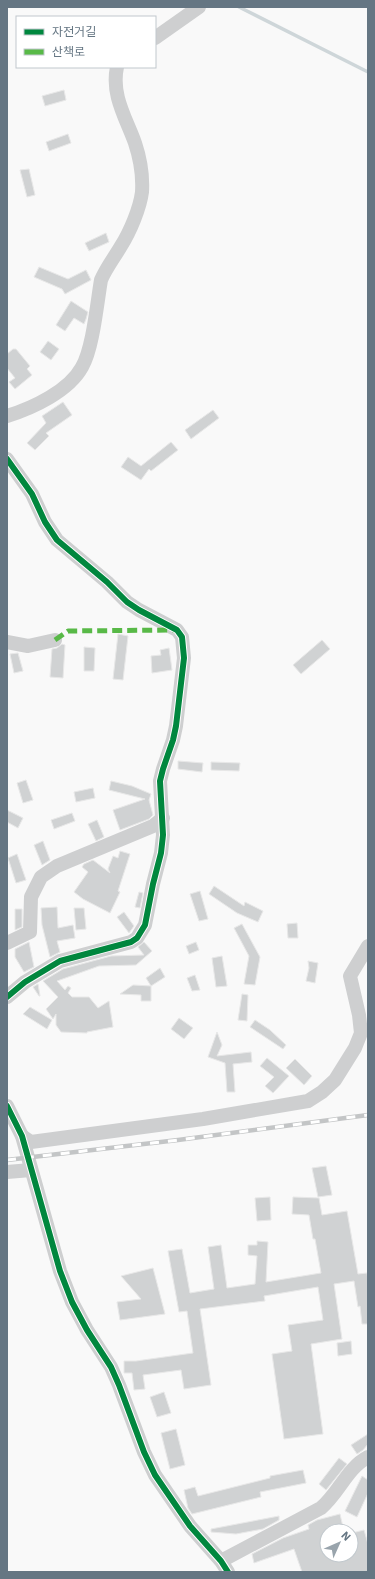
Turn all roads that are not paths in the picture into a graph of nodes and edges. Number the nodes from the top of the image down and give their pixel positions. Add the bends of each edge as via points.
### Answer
1 (200, 7) edge
2 (156, 37) edge
3 (117, 68) edge
4 (7, 416) edge
5 (7, 460) edge
6 (55, 640) dead end
7 (7, 642) edge
8 (163, 818) junction
9 (7, 943) edge
10 (368, 946) edge
11 (7, 997) edge
12 (7, 1106) edge
13 (22, 1136) junction
14 (31, 1170) junction
15 (7, 1172) edge
16 (368, 1456) edge
17 (225, 1567) edge

1 - 2 street
3 - 4 street via 117,98 135,143 142,176 139,207 122,244 101,280 90,343 83,366 67,386 31,407
5 - 8 street via 32,494 45,522 58,540 127,602 177,630 182,637 184,658 176,726 160,781
6 - 7 street via 28,646
8 - 9 street via 153,826 57,866 41,877 31,897 30,932
8 - 11 street via 161,853 145,925 137,938 122,945 60,961 25,982
10 - 13 street via 350,976 361,1033 355,1048 335,1080 308,1101 203,1119 31,1142
12 - 13 street
13 - 14 street
14 - 15 street
14 - 17 street via 60,1271 72,1302 111,1367 155,1475 190,1526
16 - 17 street via 354,1467 321,1508

